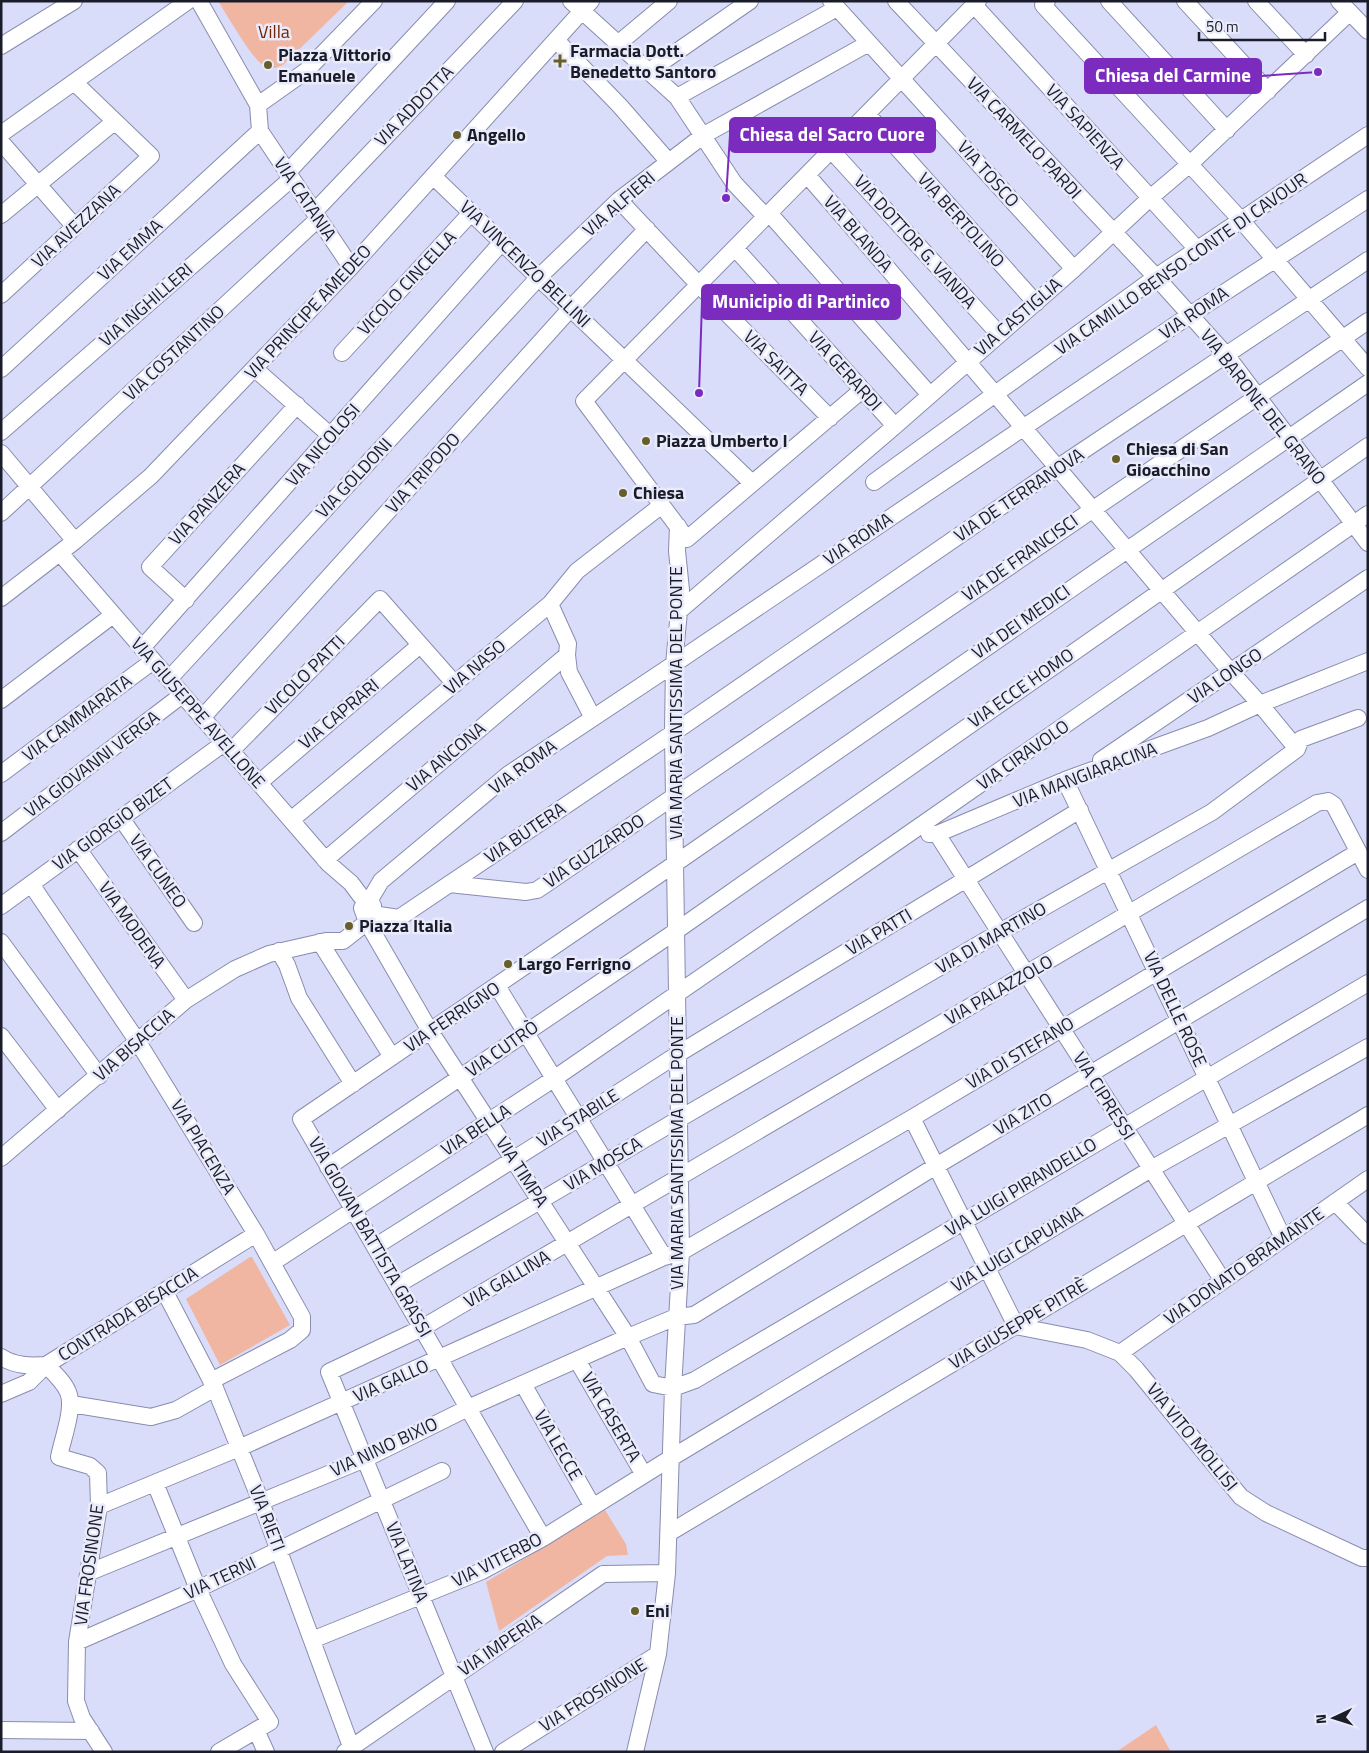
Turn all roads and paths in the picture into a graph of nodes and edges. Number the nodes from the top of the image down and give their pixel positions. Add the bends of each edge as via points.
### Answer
1 (74, 1) edge
2 (199, 1) edge
3 (374, 1) edge
4 (447, 1) edge
5 (515, 1) edge
6 (669, 1) edge
7 (750, 1) edge
8 (896, 1) edge
9 (1109, 1) edge
10 (1185, 1) edge
11 (1256, 1) edge
12 (976, 3) edge
13 (1045, 3) edge
14 (182, 4) edge
15 (581, 4) edge
16 (834, 5) edge
17 (1357, 17) edge
18 (556, 40) junction
19 (619, 43) junction
20 (869, 43) junction
21 (936, 44) junction
22 (1, 46) edge
23 (1306, 55) junction
24 (649, 71) junction
25 (902, 78) junction
26 (74, 82) junction
27 (1268, 91) junction
28 (677, 97) junction
29 (258, 105) junction
30 (867, 114) junction
31 (114, 122) junction
32 (1227, 130) junction
33 (260, 131) junction
34 (1, 134) edge
35 (1368, 135) edge
36 (704, 136) junction
37 (1, 142) edge
38 (831, 150) junction
39 (668, 161) junction
40 (1190, 164) junction
41 (807, 175) junction
42 (289, 176) junction
43 (434, 177) junction
44 (38, 185) junction
45 (1150, 198) junction
46 (1368, 198) edge
47 (619, 200) junction
48 (471, 212) junction
49 (1, 215) edge
50 (316, 215) junction
51 (767, 215) junction
52 (1241, 220) junction
53 (75, 227) junction
54 (647, 229) junction
55 (1113, 232) junction
56 (502, 242) junction
57 (735, 248) junction
58 (1197, 249) junction
59 (1275, 259) junction
60 (1368, 260) edge
61 (351, 268) junction
62 (1074, 269) junction
63 (539, 277) junction
64 (1156, 277) junction
65 (698, 285) junction
66 (1, 295) edge
67 (1310, 300) junction
68 (1036, 303) junction
69 (571, 308) junction
70 (1190, 315) junction
71 (1368, 321) edge
72 (999, 334) junction
73 (1342, 338) junction
74 (342, 353) dead end
75 (625, 354) junction
76 (1227, 356) junction
77 (968, 361) junction
78 (1368, 368) edge
79 (1, 369) edge
80 (255, 369) junction
81 (1368, 383) edge
82 (862, 390) junction
83 (996, 394) junction
84 (930, 395) junction
85 (1257, 397) junction
86 (297, 406) junction
87 (830, 418) junction
88 (895, 426) junction
89 (1023, 428) junction
90 (1, 432) edge
91 (331, 436) junction
92 (1289, 438) junction
93 (1368, 446) edge
94 (1, 453) edge
95 (1057, 468) junction
96 (1320, 480) junction
97 (755, 481) junction
98 (874, 482) dead end
99 (30, 487) junction
100 (659, 508) junction
101 (1092, 509) junction
102 (1, 513) edge
103 (1368, 514) edge
104 (1354, 524) junction
105 (680, 538) junction
106 (75, 541) junction
107 (1368, 543) edge
108 (1126, 549) junction
109 (60, 553) junction
110 (1368, 578) edge
111 (1161, 590) junction
112 (1, 598) edge
113 (186, 600) junction
114 (550, 604) junction
115 (678, 612) junction
116 (113, 615) junction
117 (1197, 633) junction
118 (420, 645) junction
119 (142, 648) junction
120 (566, 655) junction
121 (153, 661) junction
122 (1368, 661) edge
123 (674, 664) junction
124 (1231, 672) junction
125 (169, 679) junction
126 (455, 684) junction
127 (182, 695) junction
128 (1, 700) edge
129 (1260, 704) junction
130 (202, 718) junction
131 (593, 718) junction
132 (1358, 718) dead end
133 (673, 733) junction
134 (227, 747) junction
135 (1297, 749) junction
136 (1, 774) edge
137 (1082, 774) junction
138 (1066, 780) junction
139 (259, 783) junction
140 (674, 797) junction
141 (1080, 810) junction
142 (121, 818) junction
143 (291, 820) junction
144 (1, 833) edge
145 (938, 834) junction
146 (907, 835) junction
147 (78, 849) junction
148 (1358, 852) junction
149 (325, 860) junction
150 (676, 863) junction
151 (1368, 870) edge
152 (1109, 871) junction
153 (966, 879) junction
154 (31, 884) junction
155 (449, 884) junction
156 (1, 906) edge
157 (1368, 908) edge
158 (367, 912) junction
159 (1129, 914) junction
160 (194, 923) dead end
161 (676, 931) junction
162 (1000, 932) junction
163 (1, 942) edge
164 (323, 942) junction
165 (379, 944) joint
166 (279, 951) junction
167 (1156, 971) junction
168 (1027, 973) junction
169 (1368, 983) edge
170 (497, 986) junction
171 (677, 994) junction
172 (186, 1000) junction
173 (1180, 1021) junction
174 (1062, 1029) junction
175 (430, 1031) junction
176 (526, 1032) junction
177 (1, 1036) edge
178 (138, 1042) junction
179 (1368, 1047) edge
180 (678, 1054) junction
181 (392, 1058) junction
182 (1090, 1074) junction
183 (99, 1076) junction
184 (462, 1078) junction
185 (555, 1078) junction
186 (1207, 1078) junction
187 (353, 1084) junction
188 (58, 1110) junction
189 (1368, 1115) edge
190 (579, 1118) junction
191 (679, 1118) junction
192 (912, 1118) junction
193 (301, 1119) joint
194 (490, 1122) junction
195 (1230, 1125) junction
196 (1124, 1126) junction
197 (1, 1157) edge
198 (514, 1158) junction
199 (606, 1162) junction
200 (936, 1166) junction
201 (328, 1167) junction
202 (1151, 1169) junction
203 (680, 1176) junction
204 (1368, 1179) edge
205 (1256, 1181) junction
206 (540, 1200) junction
207 (1335, 1202) junction
208 (632, 1204) junction
209 (353, 1209) junction
210 (963, 1221) junction
211 (1186, 1223) junction
212 (256, 1234) junction
213 (1368, 1236) edge
214 (1284, 1238) junction
215 (568, 1243) junction
216 (376, 1246) junction
217 (681, 1252) junction
218 (664, 1257) junction
219 (272, 1263) junction
220 (987, 1268) junction
221 (1223, 1281) junction
222 (398, 1285) junction
223 (596, 1289) junction
224 (165, 1292) junction
225 (676, 1317) junction
226 (1016, 1326) junction
227 (422, 1328) junction
228 (628, 1337) junction
229 (1120, 1353) junction
230 (1, 1357) edge
231 (440, 1359) junction
232 (577, 1360) junction
233 (46, 1365) junction
234 (329, 1372) joint
235 (213, 1384) junction
236 (523, 1384) junction
237 (673, 1388) junction
238 (1, 1394) edge
239 (341, 1402) junction
240 (71, 1404) junction
241 (468, 1408) junction
242 (239, 1448) junction
243 (365, 1458) junction
244 (671, 1458) junction
245 (442, 1471) dead end
246 (644, 1475) junction
247 (155, 1483) junction
248 (381, 1499) junction
249 (261, 1502) junction
250 (99, 1506) junction
251 (593, 1507) junction
252 (669, 1533) junction
253 (177, 1535) junction
254 (543, 1538) junction
255 (279, 1549) junction
256 (1368, 1558) edge
257 (90, 1572) junction
258 (668, 1573) junction
259 (198, 1589) junction
260 (421, 1597) junction
261 (312, 1640) junction
262 (77, 1642) junction
263 (658, 1654) junction
264 (454, 1676) junction
265 (263, 1726) junction
266 (1, 1730) edge
267 (91, 1730) junction
268 (350, 1750) edge
269 (104, 1752) edge
270 (220, 1752) edge
271 (266, 1752) edge
272 (485, 1752) edge
273 (503, 1752) edge
274 (635, 1752) edge

1 - 22 street
2 - 29 street
3 - 29 street via 306,72
4 - 42 street, VIA INGHILLERI
5 - 50 street, VIA ADDOTTA
6 - 19 street
7 - 24 street
8 - 21 street, VIA CARMELO PARDI
9 - 32 street
10 - 27 street
11 - 23 street
12 - 21 street
12 - 45 street, VIA SAPIENZA
13 - 40 street
14 - 26 street
15 - 18 street, VIA PRINCIPE AMEDEO
15 - 19 street
16 - 20 street, VIA TOSCO
16 - 28 street
17 - 23 street, VIA CASTIGLIA
18 - 39 street
18 - 43 street, VIA PRINCIPE AMEDEO
19 - 24 street
20 - 25 street, VIA TOSCO
20 - 36 street, VIA ALFIERI
21 - 25 street
21 - 55 street, VIA CARMELO PARDI
23 - 27 street, VIA CASTIGLIA
24 - 28 street
25 - 30 street
25 - 62 street, VIA TOSCO
26 - 31 street
26 - 34 street
27 - 32 street, VIA CASTIGLIA
28 - 36 street
29 - 33 street
30 - 38 street
30 - 68 street, VIA BERTOLINO
31 - 44 street
31 - 53 street, VIA AVEZZANA via 150,156
32 - 40 street, VIA CASTIGLIA
33 - 42 street, VIA CATANIA
33 - 79 street, VIA EMMA
35 - 52 street, VIA CAMILLO BENSO CONTE DI CAVOUR
36 - 39 street, VIA ALFIERI
36 - 51 street via 734,183
37 - 44 street
38 - 41 street
38 - 72 street, VIA DOTTOR G. VANDA
39 - 47 street, VIA ALFIERI
40 - 45 street, VIA CASTIGLIA
40 - 52 street
41 - 51 street
41 - 77 street, VIA BLANDA
42 - 50 street, VIA CATANIA
42 - 90 street, VIA INGHILLERI
43 - 48 street, VIA VINCENZO BELLINI
43 - 61 street, VIA PRINCIPE AMEDEO
44 - 49 street
44 - 53 street
45 - 55 street, VIA CASTIGLIA
45 - 58 street, VIA SAPIENZA
46 - 59 street, VIA ROMA
47 - 54 street, VIA SAITTA
47 - 63 street, VIA ALFIERI
48 - 56 street, VIA VINCENZO BELLINI
48 - 74 street, VICOLO CINCELLA
50 - 61 street, VIA CATANIA
50 - 99 street, VIA COSTANTINO
51 - 57 street
51 - 84 street
52 - 58 street, VIA CAMILLO BENSO CONTE DI CAVOUR
52 - 59 street
53 - 66 street, VIA AVEZZANA
54 - 65 street, VIA SAITTA
54 - 69 street, VIA TRIPODO
55 - 62 street, VIA CASTIGLIA
55 - 64 street, VIA BARONE DEL GRANO
56 - 63 street, VIA VINCENZO BELLINI
56 - 91 street, VIA NICOLOSI
57 - 65 street
57 - 82 street, VIA GERARDI
58 - 64 street, VIA CAMILLO BENSO CONTE DI CAVOUR
59 - 67 street
59 - 70 street, VIA ROMA
60 - 67 street, VIA DE TERRANOVA
61 - 80 street, VIA PRINCIPE AMEDEO
62 - 68 street, VIA CASTIGLIA
63 - 69 street, VIA VINCENZO BELLINI
63 - 125 street, VIA GOLDONI
64 - 70 street, VIA BARONE DEL GRANO
64 - 83 street, VIA CAMILLO BENSO CONTE DI CAVOUR
65 - 75 street
65 - 87 street, VIA SAITTA
67 - 73 street
67 - 76 street, VIA DE TERRANOVA
68 - 72 street, VIA CASTIGLIA
69 - 75 street, VIA VINCENZO BELLINI
69 - 130 street, VIA TRIPODO
70 - 76 street, VIA BARONE DEL GRANO
70 - 89 street, VIA ROMA
71 - 73 street, VIA DE FRANCISCI
72 - 77 street, VIA CASTIGLIA
73 - 78 street
73 - 85 street, VIA DE FRANCISCI
75 - 97 street, VIA VINCENZO BELLINI
75 - 100 street via 584,401
76 - 85 street, VIA BARONE DEL GRANO
76 - 95 street, VIA DE TERRANOVA
77 - 83 street
77 - 84 street, VIA CASTIGLIA
80 - 86 street
80 - 106 street, VIA PRINCIPE AMEDEO via 151,476
81 - 92 street, VIA DEI MEDICI
82 - 87 street
82 - 88 street, VIA GERARDI
83 - 89 street
83 - 98 street, VIA CAMILLO BENSO CONTE DI CAVOUR
84 - 88 street, VIA CASTIGLIA
85 - 92 street, VIA BARONE DEL GRANO
85 - 101 street, VIA DE FRANCISCI
86 - 91 street
86 - 113 street, VIA PANZERA via 150,567
87 - 97 street
88 - 115 street, VIA CASTIGLIA
89 - 95 street
89 - 123 street, VIA ROMA
91 - 113 street, VIA NICOLOSI
92 - 96 street, VIA BARONE DEL GRANO
92 - 108 street, VIA DEI MEDICI
93 - 96 street, VIA ECCE HOMO
94 - 99 street
95 - 101 street
95 - 133 street, VIA DE TERRANOVA
96 - 104 street, VIA BARONE DEL GRANO
96 - 111 street, VIA ECCE HOMO
97 - 105 street
99 - 102 street, VIA COSTANTINO
99 - 106 street
100 - 105 street
100 - 114 street, VIA NASO via 577,571
101 - 108 street
101 - 140 street, VIA DE FRANCISCI
103 - 104 street, VIA CIRAVOLO
104 - 107 street, VIA BARONE DEL GRANO
104 - 117 street, VIA CIRAVOLO
105 - 115 street, VIA MARIA SANTISSIMA DEL PONTE
106 - 109 street, VIA PRINCIPE AMEDEO
108 - 111 street
108 - 150 street, VIA DEI MEDICI
109 - 112 street, VIA PRINCIPE AMEDEO
109 - 116 street, VIA GIUSEPPE AVELLONE
110 - 124 street, VIA LONGO
111 - 117 street
111 - 161 street, VIA ECCE HOMO
113 - 119 street, VIA NICOLOSI
114 - 120 street via 568,644
114 - 126 street, VIA NASO
115 - 123 street, VIA MARIA SANTISSIMA DEL PONTE
116 - 119 street, VIA GIUSEPPE AVELLONE
116 - 128 street
117 - 124 street
117 - 146 street, VIA CIRAVOLO
118 - 126 street
118 - 134 street, VICOLO PATTI via 380,599
118 - 139 street, VIA CAPRARI
119 - 121 street, VIA GIUSEPPE AVELLONE
120 - 131 street via 568,672
120 - 149 street, VIA ANCONA
121 - 125 street, VIA GIUSEPPE AVELLONE
121 - 136 street, VIA CAMMARATA
122 - 129 street, VIA MANGIARACINA
123 - 131 street, VIA ROMA
123 - 133 street, VIA MARIA SANTISSIMA DEL PONTE
124 - 129 street
124 - 137 street, VIA LONGO
125 - 127 street, VIA GIUSEPPE AVELLONE
126 - 143 street, VIA NASO
127 - 130 street, VIA GIUSEPPE AVELLONE
127 - 144 street, VIA GIOVANNI VERGA
129 - 135 street
129 - 137 street, VIA MANGIARACINA via 1208,728
130 - 134 street, VIA GIUSEPPE AVELLONE
131 - 158 street, VIA ROMA via 509,774 381,881
132 - 135 street, VIA DI MARTINO via 1301,740
133 - 140 street, VIA MARIA SANTISSIMA DEL PONTE
133 - 155 street, VIA BUTERA
134 - 139 street, VIA GIUSEPPE AVELLONE
134 - 142 street, VIA GIORGIO BIZET
135 - 152 street, VIA DI MARTINO via 1212,812
137 - 138 street, VIA MANGIARACINA
138 - 141 street, VIA DELLE ROSE
138 - 145 street, VIA MANGIARACINA
139 - 143 street, VIA GIUSEPPE AVELLONE
140 - 150 street, VIA MARIA SANTISSIMA DEL PONTE
140 - 155 street, VIA GUZZARDO via 537,890 526,892
141 - 152 street, VIA DELLE ROSE
141 - 153 street, VIA PATTI
142 - 147 street, VIA GIORGIO BIZET
142 - 160 street, VIA CUNEO
143 - 149 street, VIA GIUSEPPE AVELLONE
145 - 146 street, VIA MANGIARACINA
145 - 153 street, VIA CIPRESSI
146 - 171 street, VIA CIRAVOLO
147 - 154 street, VIA GIORGIO BIZET
147 - 172 street, VIA MODENA
148 - 151 street
148 - 159 street, VIA PALAZZOLO via 1334,805 1317,803
148 - 167 street, VIA DI STEFANO
149 - 158 street, VIA GIUSEPPE AVELLONE via 351,883
150 - 161 street, VIA MARIA SANTISSIMA DEL PONTE
150 - 170 street, VIA FERRIGNO
152 - 159 street, VIA DELLE ROSE
152 - 162 street, VIA DI MARTINO
153 - 162 street, VIA CIPRESSI
153 - 180 street, VIA PATTI
154 - 156 street, VIA GIORGIO BIZET
154 - 178 street, VIA PIACENZA
155 - 158 street, VIA BUTERA via 399,918
157 - 173 street, VIA ZITO
158 - 164 street via 343,941
158 - 165 street, VIA GIUSEPPE AVELLONE
159 - 167 street, VIA DELLE ROSE
159 - 168 street, VIA PALAZZOLO
161 - 171 street, VIA MARIA SANTISSIMA DEL PONTE
161 - 176 street, VIA CUTRÒ
162 - 168 street, VIA CIPRESSI
162 - 191 street, VIA DI MARTINO
163 - 183 street
164 - 166 street, VIA BISACCIA
164 - 181 street
165 - 175 street, VIA TIMPA
166 - 172 street, VIA BISACCIA via 235,970
166 - 187 street via 299,998
167 - 173 street, VIA DELLE ROSE
167 - 174 street, VIA DI STEFANO
168 - 174 street, VIA CIPRESSI
168 - 203 street, VIA PALAZZOLO
169 - 186 street, VIA LUIGI PIRANDELLO
170 - 175 street, VIA FERRIGNO
170 - 176 street
171 - 180 street, VIA MARIA SANTISSIMA DEL PONTE
171 - 185 street, VIA BELLA
172 - 178 street, VIA BISACCIA
173 - 182 street, VIA ZITO
173 - 186 street, VIA DELLE ROSE
174 - 182 street, VIA CIPRESSI
174 - 192 street, VIA DI STEFANO
175 - 181 street, VIA FERRIGNO
175 - 184 street, VIA TIMPA
176 - 184 street, VIA CUTRÒ
176 - 185 street
177 - 188 street
178 - 183 street, VIA BISACCIA
178 - 212 street, VIA PIACENZA
179 - 195 street, VIA LUIGI CAPUANA
180 - 190 street, VIA STABILE
180 - 191 street, VIA MARIA SANTISSIMA DEL PONTE
181 - 187 street, VIA FERRIGNO
182 - 196 street, VIA CIPRESSI
182 - 200 street, VIA ZITO
183 - 188 street, VIA BISACCIA
184 - 194 street, VIA TIMPA
184 - 201 street, VIA CUTRÒ
185 - 190 street
185 - 194 street, VIA BELLA
186 - 195 street, VIA DELLE ROSE
186 - 196 street, VIA LUIGI PIRANDELLO
187 - 193 street, VIA FERRIGNO
188 - 197 street, VIA BISACCIA
189 - 205 street, VIA GIUSEPPE PITRÈ
190 - 198 street, VIA STABILE
190 - 199 street
191 - 199 street, VIA MOSCA
191 - 203 street, VIA MARIA SANTISSIMA DEL PONTE
192 - 200 street
192 - 217 street, VIA DI STEFANO
193 - 201 street, VIA GIOVAN BATTISTA GRASSI
194 - 198 street, VIA TIMPA
194 - 209 street, VIA BELLA
195 - 202 street, VIA LUIGI CAPUANA
195 - 205 street, VIA DELLE ROSE
196 - 202 street, VIA CIPRESSI
196 - 210 street, VIA LUIGI PIRANDELLO
198 - 206 street, VIA TIMPA
198 - 216 street, VIA STABILE
199 - 206 street, VIA MOSCA
199 - 208 street
200 - 210 street
200 - 225 street, VIA ZITO via 694,1315
201 - 209 street, VIA GIOVAN BATTISTA GRASSI
202 - 211 street, VIA CIPRESSI
202 - 220 street, VIA LUIGI CAPUANA
203 - 208 street, VIA GALLINA
203 - 217 street, VIA MARIA SANTISSIMA DEL PONTE
204 - 207 street, VIA DONATO BRAMANTE
205 - 211 street, VIA GIUSEPPE PITRÈ
205 - 214 street, VIA DELLE ROSE
206 - 215 street, VIA TIMPA
206 - 222 street, VIA MOSCA
207 - 213 street
207 - 214 street, VIA DONATO BRAMANTE
208 - 215 street, VIA GALLINA
208 - 218 street
209 - 216 street, VIA GIOVAN BATTISTA GRASSI
209 - 219 street, VIA BELLA
210 - 220 street
210 - 237 street, VIA LUIGI PIRANDELLO via 696,1380
211 - 221 street, VIA CIPRESSI
211 - 226 street, VIA GIUSEPPE PITRÈ
212 - 219 street, VIA PIACENZA
212 - 224 street, CONTRADA BISACCIA
214 - 221 street, VIA DONATO BRAMANTE
215 - 223 street, VIA TIMPA
215 - 227 street, VIA GALLINA
216 - 222 street, VIA GIOVAN BATTISTA GRASSI
217 - 218 street, VIA GALLO
217 - 225 street, VIA MARIA SANTISSIMA DEL PONTE
218 - 223 street, VIA GALLO
219 - 235 street, VIA PIACENZA via 302,1317 302,1330
220 - 226 street
220 - 244 street, VIA LUIGI CAPUANA
221 - 229 street, VIA DONATO BRAMANTE
222 - 227 street, VIA GIOVAN BATTISTA GRASSI
223 - 228 street, VIA TIMPA
223 - 231 street, VIA GALLO
224 - 233 street, CONTRADA BISACCIA
224 - 235 street, VIA RIETI
225 - 228 street, VIA NINO BIXIO
225 - 237 street, VIA MARIA SANTISSIMA DEL PONTE
226 - 229 street, VIA VITO MOLLISI via 1087,1340
226 - 252 street, VIA GIUSEPPE PITRÈ
227 - 231 street, VIA GIOVAN BATTISTA GRASSI
227 - 234 street, VIA GALLINA
228 - 232 street, VIA NINO BIXIO
228 - 237 street, VIA TIMPA via 652,1384
229 - 256 street, VIA VITO MOLLISI via 1241,1497 1266,1513
230 - 233 street via 28,1367
231 - 239 street, VIA GALLO
231 - 241 street, VIA GIOVAN BATTISTA GRASSI
232 - 236 street, VIA NINO BIXIO
232 - 246 street, VIA CASERTA
233 - 238 street, CONTRADA BISACCIA via 29,1382
233 - 240 street via 68,1392
234 - 239 street, VIA LATINA
235 - 240 street via 176,1410 151,1417
235 - 242 street, VIA RIETI
236 - 241 street, VIA NINO BIXIO
236 - 251 street, VIA LECCE
237 - 244 street, VIA MARIA SANTISSIMA DEL PONTE
239 - 242 street, VIA GALLO
239 - 243 street, VIA LATINA
240 - 250 street, VIA FROSINONE via 59,1457 90,1466 98,1473
241 - 243 street, VIA NINO BIXIO
241 - 254 street, VIA GIOVAN BATTISTA GRASSI
242 - 247 street, VIA GALLO
242 - 249 street, VIA RIETI
243 - 248 street, VIA LATINA
243 - 249 street, VIA NINO BIXIO
244 - 246 street, VIA VITERBO
244 - 252 street, VIA MARIA SANTISSIMA DEL PONTE
245 - 248 street, VIA TERNI
246 - 251 street, VIA VITERBO
247 - 250 street, VIA GALLO
247 - 253 street
248 - 255 street, VIA TERNI
248 - 260 street, VIA LATINA
249 - 253 street, VIA NINO BIXIO
249 - 255 street, VIA RIETI
250 - 257 street, VIA FROSINONE
251 - 254 street, VIA VITERBO
252 - 258 street, VIA MARIA SANTISSIMA DEL PONTE
253 - 257 street, VIA NINO BIXIO
253 - 259 street
254 - 260 street, VIA VITERBO via 482,1571
255 - 259 street, VIA TERNI
255 - 261 street, VIA RIETI
257 - 262 street, VIA FROSINONE
258 - 263 street, VIA MARIA SANTISSIMA DEL PONTE
258 - 264 street, VIA IMPERIA via 603,1574
259 - 262 street, VIA TERNI
259 - 265 street
260 - 261 street, VIA VITERBO
260 - 264 street, VIA LATINA
261 - 268 street, VIA RIETI
262 - 267 street, VIA FROSINONE via 76,1701
263 - 273 street, VIA FROSINONE
263 - 274 street, VIA MARIA SANTISSIMA DEL PONTE
264 - 268 street, VIA IMPERIA
264 - 272 street, VIA LATINA
265 - 270 street
265 - 271 street
266 - 267 street
267 - 269 street, VIA FROSINONE

